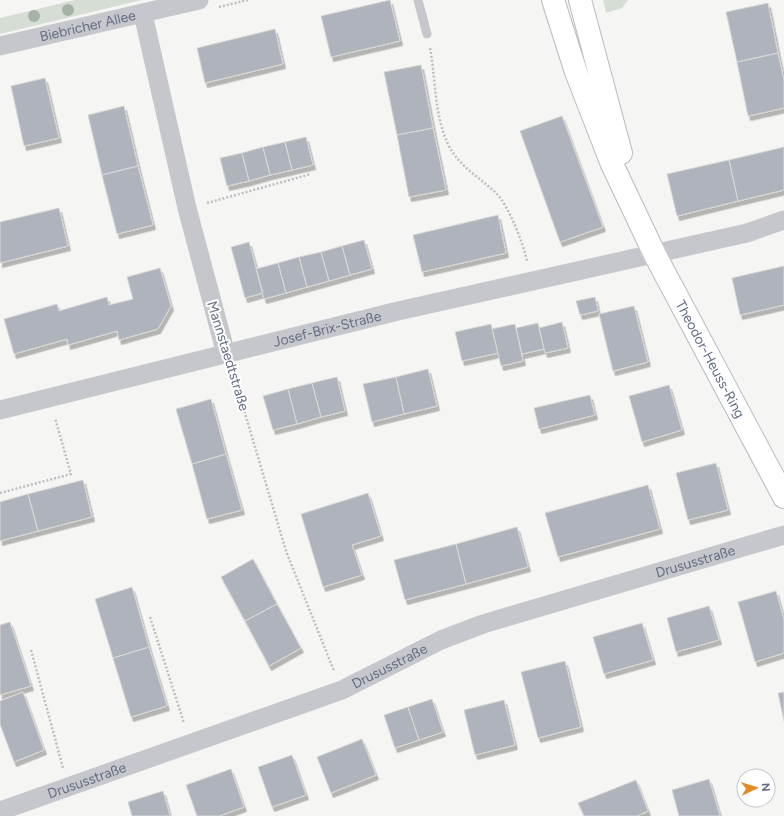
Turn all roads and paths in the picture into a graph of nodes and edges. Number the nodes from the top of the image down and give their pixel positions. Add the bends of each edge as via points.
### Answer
1 (199, 0) edge
2 (418, 0) edge
3 (553, 0) edge
4 (580, 0) edge
5 (143, 14) junction
6 (427, 34) joint
7 (0, 46) edge
8 (311, 174) dead end
9 (187, 208) junction
10 (639, 220) junction
11 (784, 220) edge
12 (655, 255) junction
13 (532, 281) junction
14 (226, 354) junction
15 (49, 398) junction
16 (0, 410) edge
17 (0, 493) edge
18 (784, 497) edge
19 (784, 535) edge
20 (150, 617) dead end
21 (31, 650) dead end
22 (342, 690) junction
23 (191, 744) junction
24 (68, 787) junction
25 (0, 811) edge

1 - 5 street, Biebricher Allee
2 - 6 lane
3 - 10 main road, Theodor-Heuss-Ring via 576,72 609,155
4 - 10 main road, Theodor-Heuss-Ring
5 - 7 street, Biebricher Allee
5 - 9 street, Mannstaedtstraße
6 - 13 path via 434,88 448,145 459,162 497,194 521,241
8 - 9 path
9 - 14 street, Mannstaedtstraße
10 - 12 main road, Theodor-Heuss-Ring
11 - 12 street, Josef-Brix-Straße via 748,233
12 - 13 street, Josef-Brix-Straße
12 - 18 main road, Theodor-Heuss-Ring
13 - 14 street, Josef-Brix-Straße via 398,310
14 - 15 street, Josef-Brix-Straße
14 - 22 path, Mannstaedtstraße via 286,551
15 - 16 street, Josef-Brix-Straße
15 - 17 path via 71,474
19 - 22 street, Drususstraße via 483,624 441,640
20 - 23 path
21 - 24 path
22 - 23 street, Drususstraße
23 - 24 street, Drususstraße
24 - 25 street, Drususstraße

